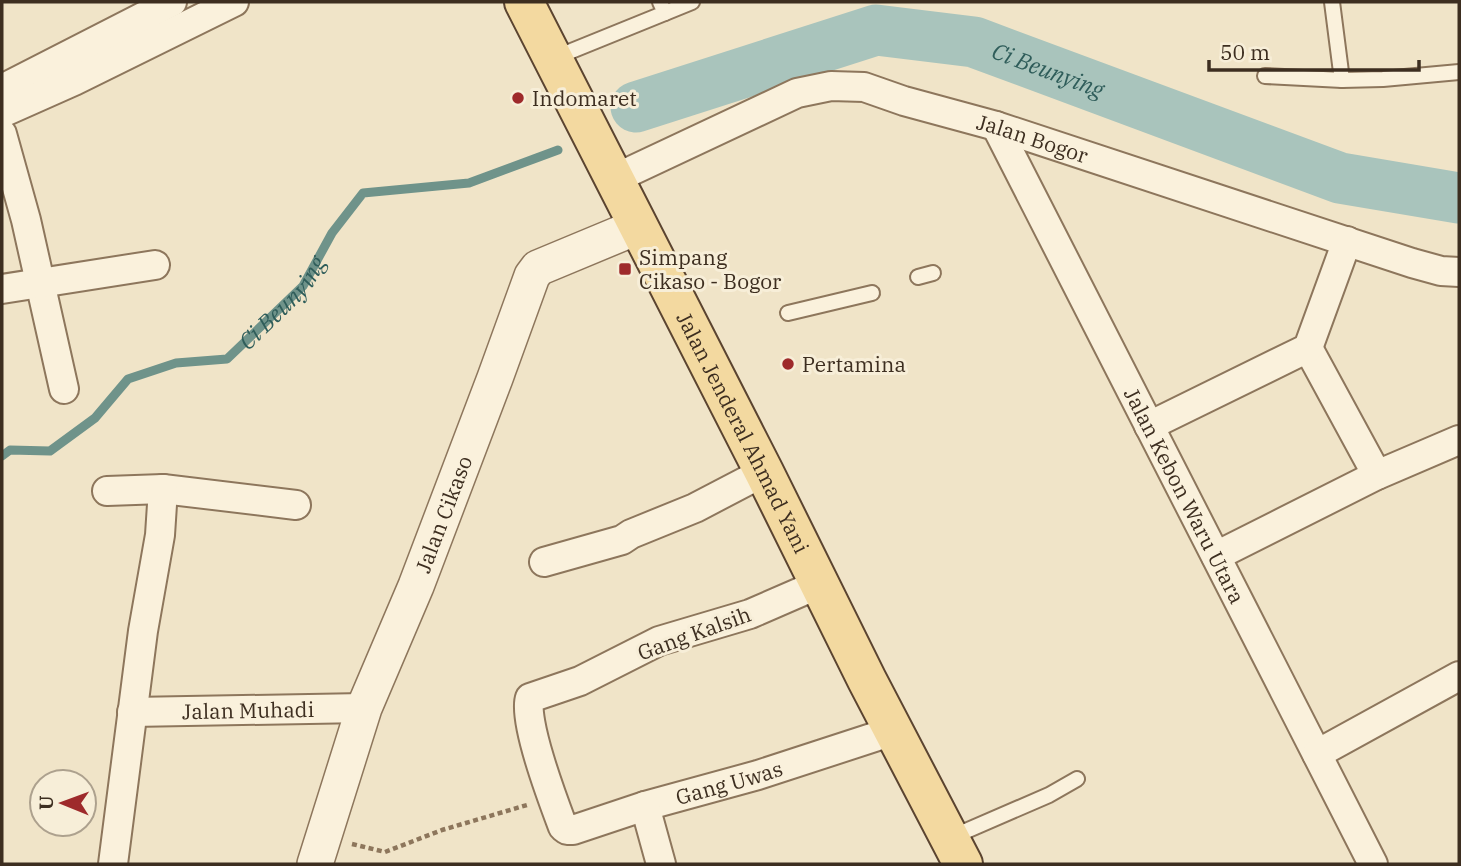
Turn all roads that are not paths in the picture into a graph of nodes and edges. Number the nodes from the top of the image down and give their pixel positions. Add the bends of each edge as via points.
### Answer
1 (172, 2) edge
2 (234, 2) edge
3 (524, 2) edge
4 (692, 2) edge
5 (1332, 2) edge
6 (663, 7) edge
7 (553, 59) junction
8 (1459, 72) edge
9 (1265, 76) dead end
10 (1342, 80) junction
11 (2, 89) edge
12 (2, 113) edge
13 (996, 125) junction
14 (2, 134) edge
15 (614, 179) junction
16 (639, 226) junction
17 (1347, 241) junction
18 (155, 265) dead end
19 (1459, 272) edge
20 (933, 273) dead end
21 (918, 277) dead end
22 (40, 283) junction
23 (2, 289) edge
24 (872, 293) dead end
25 (788, 313) dead end
26 (1308, 348) junction
27 (64, 389) dead end
28 (1149, 426) junction
29 (1459, 440) edge
30 (764, 472) junction
31 (1377, 475) junction
32 (163, 489) junction
33 (107, 491) dead end
34 (296, 505) dead end
35 (1216, 556) junction
36 (544, 562) dead end
37 (819, 584) junction
38 (1459, 676) edge
39 (364, 708) junction
40 (132, 712) junction
41 (893, 731) junction
42 (1317, 754) junction
43 (1077, 779) dead end
44 (645, 806) junction
45 (563, 827) joint
46 (320, 850) edge
47 (956, 851) edge
48 (113, 864) edge
49 (661, 864) edge
50 (1373, 864) edge

1 - 11 street
2 - 12 street
3 - 7 main road, Jalan Jenderal Ahmad Yani
4 - 6 lane
5 - 10 lane
6 - 7 lane
7 - 15 main road, Jalan Jenderal Ahmad Yani
8 - 10 lane
9 - 10 lane
13 - 15 street, Jalan Bogor via 864,87 831,86 797,93
13 - 17 street, Jalan Bogor
13 - 28 street, Jalan Kebon Waru Utara
14 - 22 street
15 - 16 main road, Jalan Jenderal Ahmad Yani
16 - 30 main road, Jalan Jenderal Ahmad Yani
16 - 39 street, Jalan Cikaso via 538,268 532,276 421,573
17 - 19 street, Jalan Bogor via 1412,263
17 - 26 street
18 - 22 street
20 - 21 lane
22 - 23 street
22 - 27 street
24 - 25 lane
26 - 28 street
26 - 31 street
28 - 35 street, Jalan Kebon Waru Utara
29 - 31 street
30 - 36 street via 621,540
30 - 37 main road, Jalan Jenderal Ahmad Yani
31 - 35 street
32 - 33 street
32 - 34 street
32 - 40 street
35 - 42 street, Jalan Kebon Waru Utara
37 - 41 main road, Jalan Jenderal Ahmad Yani
37 - 45 street, Gang Kalsih via 750,614 659,641 580,681 530,698 531,730
38 - 42 street
39 - 40 street, Jalan Muhadi
39 - 46 street, Jalan Cikaso
40 - 48 street
41 - 44 street, Gang Uwas
41 - 47 main road, Jalan Jenderal Ahmad Yani
42 - 50 street, Jalan Kebon Waru Utara
43 - 47 lane
44 - 45 street, Gang Uwas via 573,830
44 - 49 street

